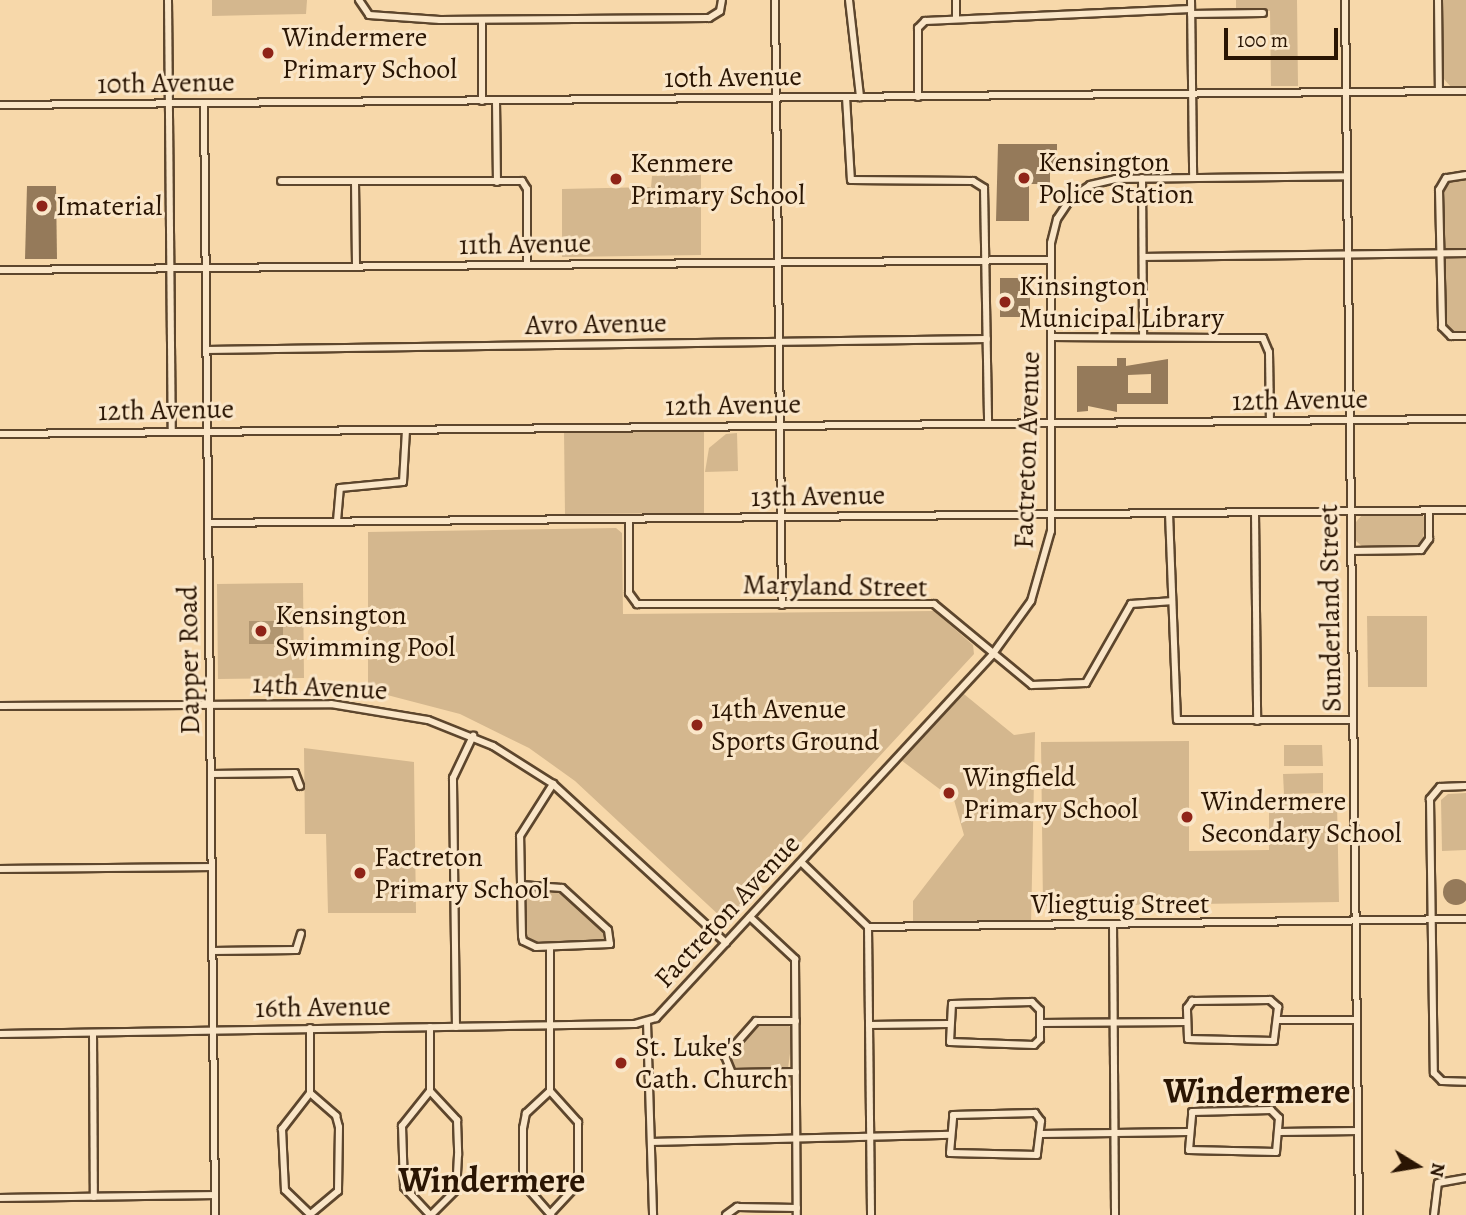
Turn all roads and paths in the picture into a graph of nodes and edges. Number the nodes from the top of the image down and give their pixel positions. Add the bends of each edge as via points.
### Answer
1 (168, 0) edge
2 (359, 0) edge
3 (722, 0) edge
4 (775, 0) edge
5 (849, 0) edge
6 (956, 0) edge
7 (1062, 0) edge
8 (1191, 0) edge
9 (1345, 0) edge
10 (1438, 0) edge
11 (1062, 11) junction
12 (1191, 11) junction
13 (1263, 13) dead end
14 (956, 17) junction
15 (482, 20) junction
16 (1439, 91) junction
17 (1466, 91) edge
18 (1346, 92) junction
19 (1192, 93) junction
20 (846, 97) junction
21 (860, 97) junction
22 (918, 97) junction
23 (776, 98) junction
24 (482, 101) junction
25 (496, 101) junction
26 (169, 103) junction
27 (204, 104) junction
28 (0, 105) edge
29 (1466, 175) edge
30 (1193, 176) junction
31 (1347, 176) junction
32 (1142, 178) junction
33 (281, 181) dead end
34 (355, 182) junction
35 (498, 182) junction
36 (1441, 253) junction
37 (1466, 253) edge
38 (1348, 254) junction
39 (1143, 257) junction
40 (986, 260) junction
41 (1051, 260) junction
42 (778, 262) junction
43 (527, 264) junction
44 (356, 266) junction
45 (171, 268) junction
46 (205, 268) junction
47 (0, 270) edge
48 (1466, 336) edge
49 (1051, 337) junction
50 (1143, 337) junction
51 (987, 338) junction
52 (779, 342) junction
53 (206, 350) junction
54 (1466, 419) edge
55 (1349, 420) junction
56 (1270, 421) junction
57 (988, 424) junction
58 (1052, 424) junction
59 (780, 425) junction
60 (406, 430) junction
61 (172, 431) junction
62 (207, 431) junction
63 (0, 434) edge
64 (1429, 510) junction
65 (1466, 510) edge
66 (1350, 511) junction
67 (1169, 513) junction
68 (1255, 513) junction
69 (1052, 515) junction
70 (781, 517) junction
71 (629, 519) junction
72 (337, 521) junction
73 (208, 523) junction
74 (1351, 551) junction
75 (1170, 601) junction
76 (782, 605) junction
77 (992, 655) junction
78 (210, 704) junction
79 (0, 706) edge
80 (1352, 720) junction
81 (1257, 721) junction
82 (472, 736) junction
83 (211, 774) junction
84 (553, 784) junction
85 (300, 786) dead end
86 (1466, 786) edge
87 (801, 862) junction
88 (212, 867) junction
89 (0, 869) edge
90 (521, 885) junction
91 (750, 917) junction
92 (1432, 919) junction
93 (1466, 919) edge
94 (1355, 922) junction
95 (1113, 925) junction
96 (868, 927) junction
97 (301, 934) dead end
98 (726, 943) junction
99 (550, 948) junction
100 (212, 951) junction
101 (1278, 1020) junction
102 (1357, 1020) junction
103 (796, 1021) junction
104 (647, 1022) junction
105 (1187, 1022) junction
106 (1040, 1023) junction
107 (1114, 1023) junction
108 (948, 1024) junction
109 (869, 1025) junction
110 (550, 1026) junction
111 (430, 1027) junction
112 (456, 1027) junction
113 (310, 1028) junction
114 (214, 1031) junction
115 (93, 1033) junction
116 (0, 1034) edge
117 (796, 1073) junction
118 (1466, 1082) edge
119 (430, 1091) junction
120 (550, 1091) junction
121 (310, 1093) junction
122 (1358, 1131) junction
123 (1188, 1132) junction
124 (1279, 1132) junction
125 (1115, 1133) junction
126 (1041, 1134) junction
127 (949, 1135) junction
128 (871, 1139) junction
129 (797, 1140) junction
130 (653, 1142) junction
131 (1466, 1178) edge
132 (215, 1195) junction
133 (94, 1197) junction
134 (0, 1198) edge
135 (797, 1211) edge
136 (311, 1214) edge
137 (551, 1214) edge
138 (215, 1215) edge
139 (431, 1215) edge
140 (653, 1215) edge
141 (726, 1215) edge
142 (872, 1215) edge
143 (1115, 1215) edge
144 (1359, 1215) edge
145 (1434, 1215) edge

1 - 26 street
2 - 15 street via 369,15
3 - 15 street via 718,14 706,18
4 - 23 street
5 - 21 street
6 - 14 street
7 - 11 street
8 - 12 street
9 - 18 street, Sunderland Street
10 - 16 street
11 - 12 street
11 - 14 street
12 - 13 street
12 - 19 street
14 - 22 street via 925,21 918,28
15 - 24 street
16 - 17 street, 10th Avenue
16 - 18 street, 10th Avenue
18 - 19 street, 10th Avenue
18 - 31 street, Sunderland Street
19 - 22 street, 10th Avenue
19 - 30 street
20 - 21 street, 10th Avenue
20 - 23 street, 10th Avenue
20 - 40 street via 848,177 981,184
21 - 22 street, 10th Avenue
23 - 25 street, 10th Avenue
23 - 42 street
24 - 25 street, 10th Avenue
24 - 27 street, 10th Avenue
25 - 35 street
26 - 27 street, 10th Avenue
26 - 28 street, 10th Avenue
26 - 45 street
27 - 46 street, Dapper Road
29 - 36 street via 1452,175 1440,186
30 - 31 street, Factreton Avenue
30 - 32 street, Factreton Avenue
31 - 38 street, Sunderland Street
32 - 39 street
32 - 41 street, Factreton Avenue via 1102,181 1071,198 1053,230
33 - 34 street
34 - 35 street
34 - 44 street
35 - 43 street via 527,186
36 - 37 street
36 - 38 street
36 - 48 street via 1442,327 1451,336
38 - 39 street
38 - 55 street, Sunderland Street
39 - 50 street
40 - 41 street, 11th Avenue
40 - 42 street, 11th Avenue
40 - 51 street
41 - 49 street, Factreton Avenue
42 - 43 street, 11th Avenue
42 - 52 street
43 - 44 street, 11th Avenue
44 - 46 street, 11th Avenue
45 - 46 street, 11th Avenue
45 - 47 street, 11th Avenue
45 - 61 street
46 - 53 street, Dapper Road
49 - 50 street
49 - 58 street, Factreton Avenue
50 - 56 street via 1263,338 1269,352
51 - 52 street, Avro Avenue
51 - 57 street
52 - 53 street, Avro Avenue
52 - 59 street
53 - 62 street, Dapper Road
54 - 55 street, 12th Avenue
55 - 56 street, 12th Avenue
55 - 66 street, Sunderland Street
56 - 58 street, 12th Avenue
57 - 58 street, 12th Avenue
57 - 59 street, 12th Avenue
58 - 69 street, Factreton Avenue
59 - 60 street, 12th Avenue
59 - 70 street
60 - 62 street, 12th Avenue
60 - 72 street via 401,484 342,487
61 - 62 street, 12th Avenue
61 - 63 street, 12th Avenue
62 - 73 street, Dapper Road
64 - 65 street, 13th Avenue
64 - 66 street, 13th Avenue
64 - 74 street via 1429,539 1421,550
66 - 68 street, 13th Avenue
66 - 74 street, Sunderland Street
67 - 68 street, 13th Avenue
67 - 69 street, 13th Avenue
67 - 75 street
68 - 81 street
69 - 70 street, 13th Avenue
69 - 77 street, Factreton Avenue via 1037,588
70 - 71 street, 13th Avenue
70 - 76 street
71 - 72 street, 13th Avenue
71 - 76 street, Maryland Street via 629,593 637,604
72 - 73 street, 13th Avenue
73 - 78 street, Dapper Road
74 - 80 street, Sunderland Street
75 - 77 street, Maryland Street via 1131,604 1082,685 1027,684
75 - 81 street via 1177,720
76 - 77 street, Maryland Street via 934,604
77 - 87 street, Factreton Avenue
78 - 79 street, 14th Avenue
78 - 82 street, 14th Avenue via 365,706
78 - 83 street, Dapper Road
80 - 81 street
80 - 94 street, Sunderland Street
82 - 84 street, 14th Avenue
82 - 112 street via 453,778
83 - 85 street via 295,773
83 - 88 street, Dapper Road
84 - 90 street via 524,822
84 - 98 street, 14th Avenue
86 - 92 street via 1440,787 1430,799
87 - 91 street, Factreton Avenue
87 - 96 street
88 - 89 street
88 - 100 street, Dapper Road
90 - 99 street via 523,941
90 - 99 street via 562,888 611,934 605,947
91 - 98 street, Factreton Avenue
91 - 103 street via 794,956
92 - 93 street, Vliegtuig Street
92 - 94 street, Vliegtuig Street
92 - 118 street via 1434,1073 1442,1081
94 - 95 street, Vliegtuig Street
94 - 102 street, Sunderland Street
95 - 96 street, Vliegtuig Street
95 - 107 street
96 - 109 street
97 - 100 street via 296,950
98 - 104 street, Factreton Avenue
99 - 110 street
100 - 114 street, Dapper Road
101 - 102 street
101 - 105 street via 1272,1000 1194,1000 1187,1006
101 - 105 street via 1278,1037 1270,1043 1193,1043
102 - 122 street, Sunderland Street
103 - 117 street
103 - 117 street via 756,1021 725,1056 732,1073
104 - 110 street, 16th Avenue
104 - 130 street, Factreton Avenue
105 - 107 street
106 - 107 street
106 - 108 street via 1034,1002 956,1003 949,1007
106 - 108 street via 1036,1044 1010,1045 954,1045
107 - 125 street
108 - 109 street
109 - 128 street
110 - 112 street, 16th Avenue
110 - 120 street
111 - 112 street, 16th Avenue
111 - 113 street, 16th Avenue
111 - 119 street
113 - 114 street, 16th Avenue
113 - 121 street
114 - 115 street, 16th Avenue
114 - 132 street, Dapper Road
115 - 116 street, 16th Avenue
115 - 133 street
117 - 129 street
119 - 139 street via 402,1126 404,1187
119 - 139 street via 457,1120 458,1145 456,1190
120 - 137 street via 578,1122 578,1184
120 - 137 street via 526,1113 523,1183
121 - 136 street via 282,1129 285,1190
121 - 136 street via 338,1120 339,1153 338,1191
122 - 124 street
122 - 144 street, Sunderland Street
123 - 124 street via 1192,1112 1275,1111
123 - 124 street via 1192,1153 1221,1154 1274,1153
123 - 125 street
125 - 126 street
125 - 143 street
126 - 127 street via 1038,1115 1020,1113 955,1114
126 - 127 street via 1035,1156 970,1157 952,1154
127 - 128 street
128 - 129 street
128 - 142 street
129 - 130 street
129 - 135 street
130 - 140 street, Factreton Avenue
131 - 145 street via 1438,1182
132 - 133 street
132 - 138 street, Dapper Road
133 - 134 street
135 - 141 street via 737,1207

